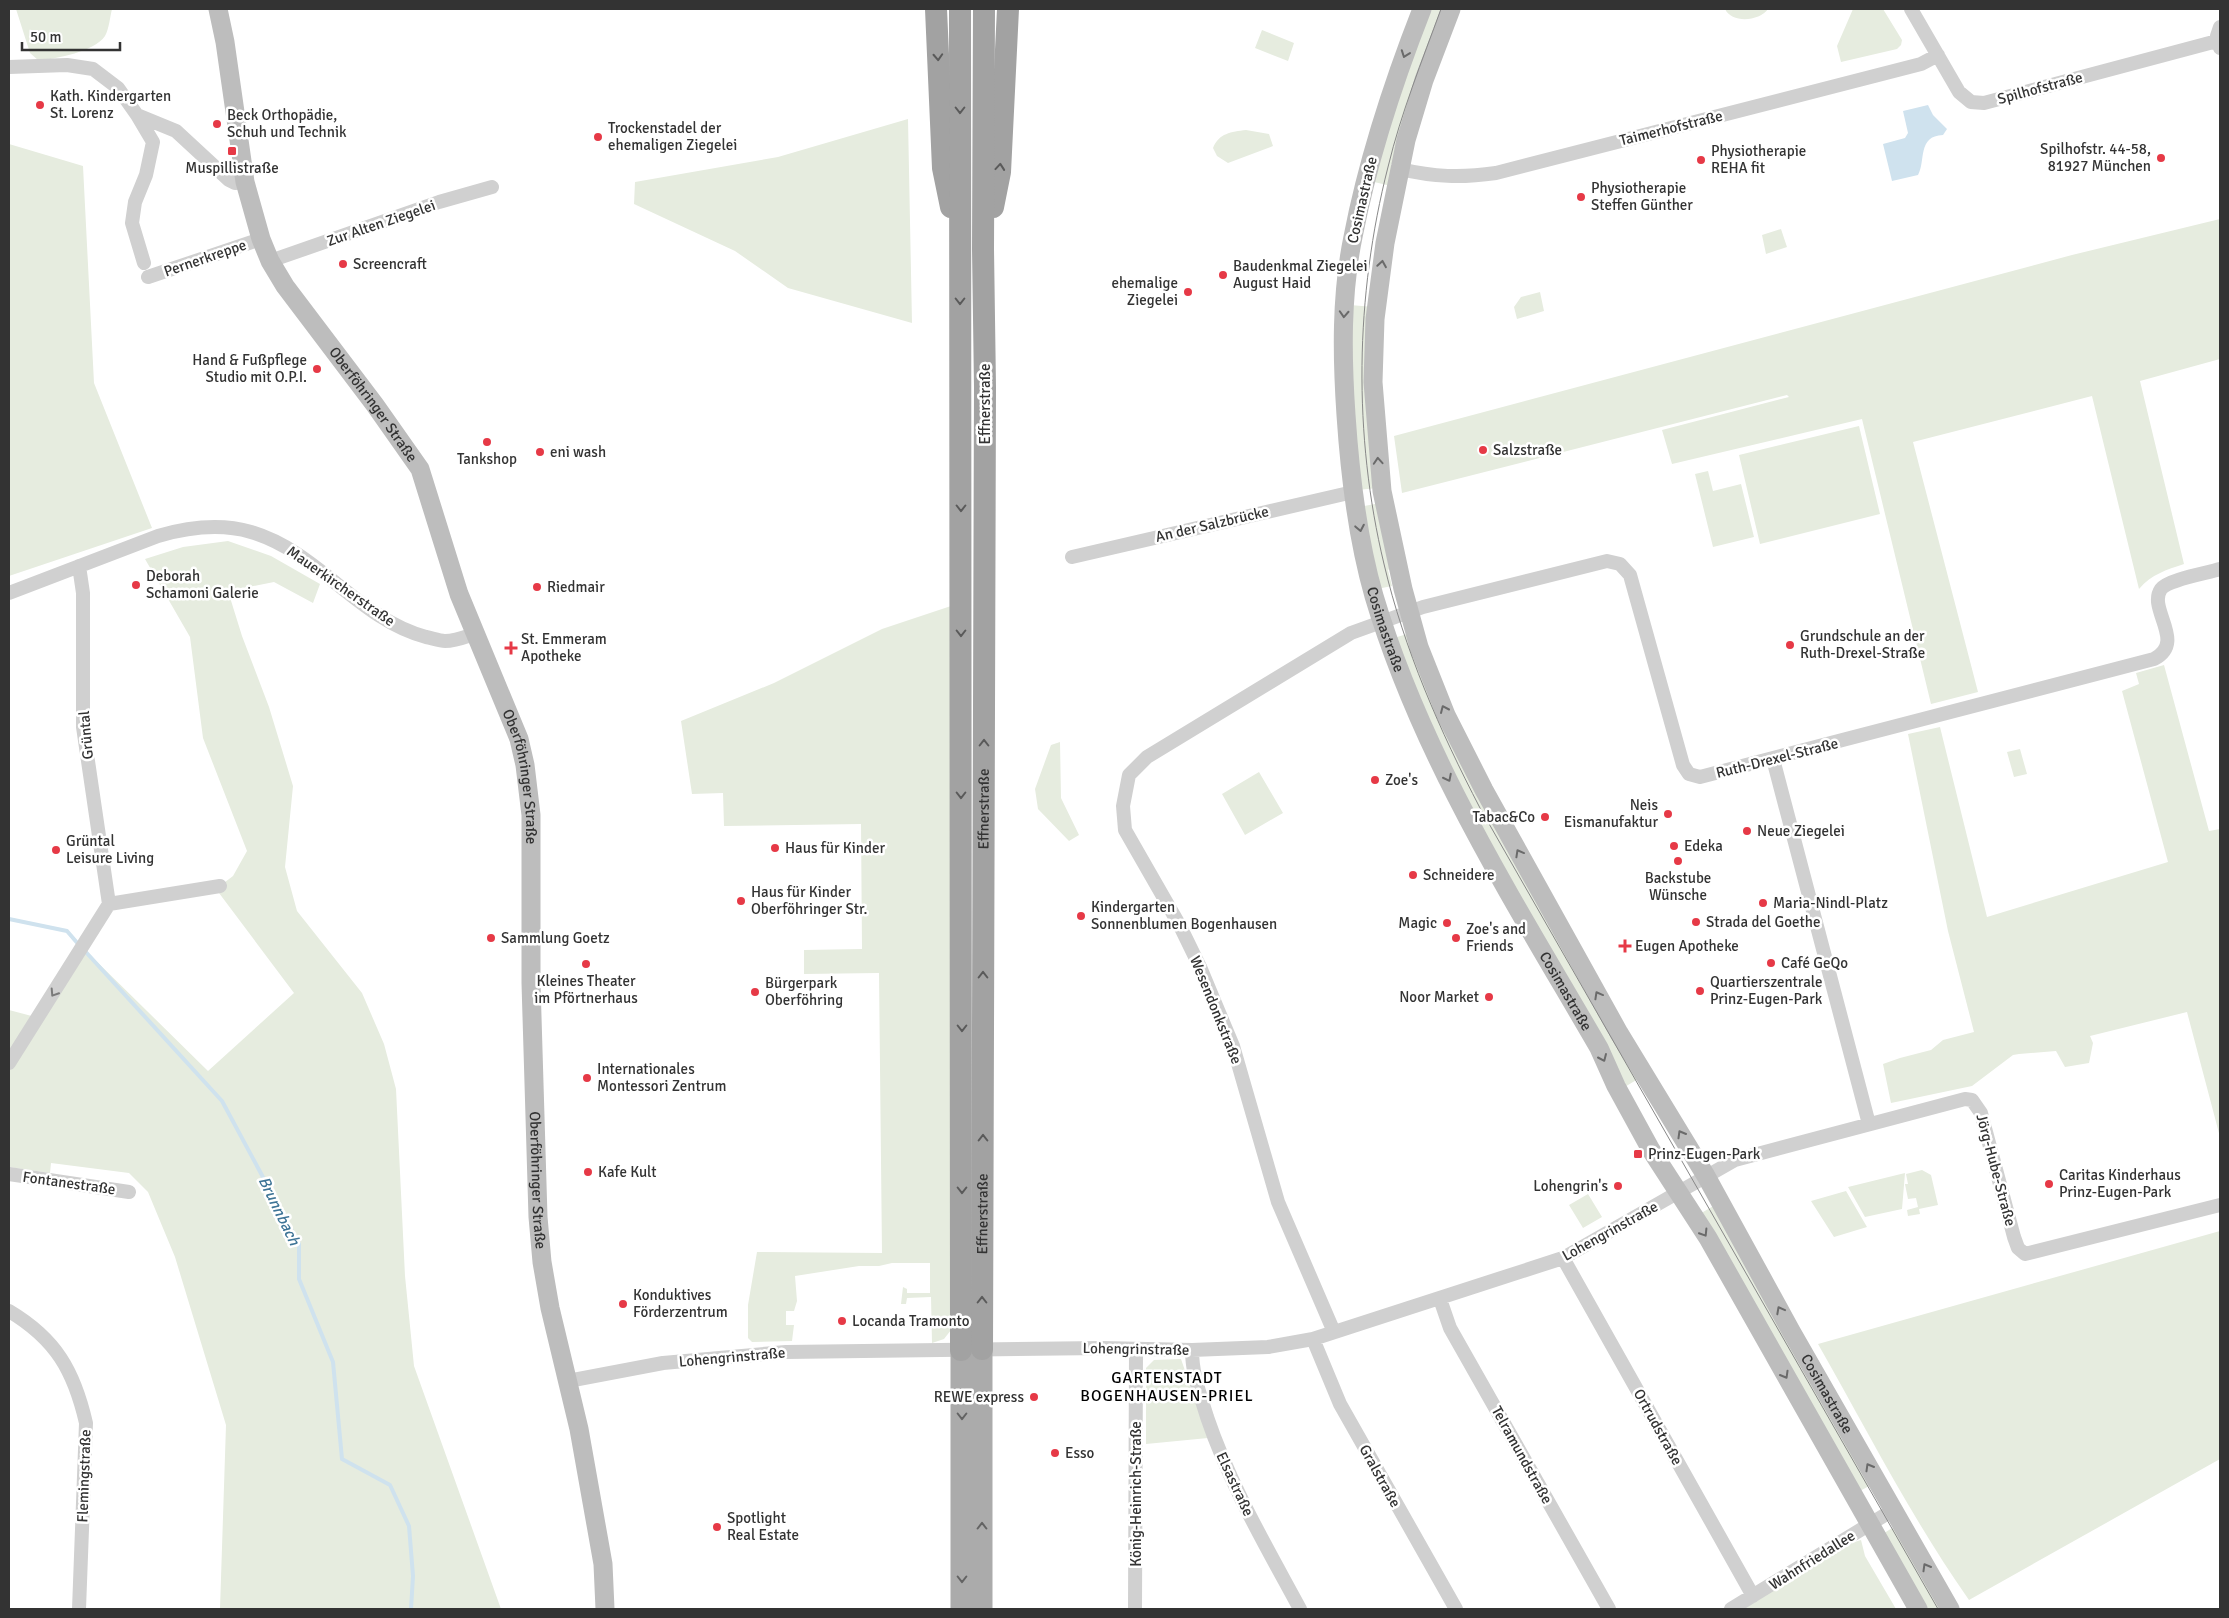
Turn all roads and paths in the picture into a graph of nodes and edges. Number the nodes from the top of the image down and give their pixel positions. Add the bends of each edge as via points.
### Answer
1 (218, 9) edge
2 (936, 9) edge
3 (960, 9) edge
4 (984, 9) edge
5 (1008, 9) edge
6 (1422, 9) edge
7 (1451, 9) edge
8 (1911, 9) edge
9 (2220, 27) edge
10 (2219, 45) edge
11 (1938, 54) junction
12 (9, 67) edge
13 (137, 115) junction
14 (1400, 169) junction
15 (245, 182) junction
16 (492, 187) dead end
17 (261, 239) junction
18 (983, 249) junction
19 (960, 252) junction
20 (270, 262) junction
21 (144, 263) dead end
22 (148, 277) dead end
23 (1353, 492) junction
24 (1072, 557) dead end
25 (79, 566) junction
26 (2220, 569) edge
27 (9, 593) edge
28 (1409, 611) junction
29 (1382, 620) junction
30 (474, 634) junction
31 (1773, 759) junction
32 (220, 886) dead end
33 (109, 904) junction
34 (9, 1063) edge
35 (1869, 1124) junction
36 (9, 1174) edge
37 (1706, 1176) junction
38 (129, 1192) dead end
39 (1676, 1193) junction
40 (2220, 1205) edge
41 (1563, 1258) junction
42 (1440, 1299) junction
43 (9, 1311) edge
44 (1334, 1332) junction
45 (1313, 1339) junction
46 (1136, 1348) junction
47 (972, 1350) junction
48 (1192, 1350) junction
49 (568, 1382) junction
50 (1893, 1510) junction
51 (1870, 1525) junction
52 (1753, 1596) junction
53 (79, 1609) edge
54 (605, 1609) edge
55 (961, 1609) edge
56 (982, 1609) edge
57 (1135, 1609) edge
58 (1300, 1609) edge
59 (1456, 1609) edge
60 (1609, 1609) edge
61 (1732, 1609) edge
62 (1918, 1609) edge
63 (1950, 1609) edge

1 - 15 main road, Oberföhringer Straße
2 -> 19 highway via 943,168
3 -> 19 highway, Effnerstraße
4 - 18 highway, Effnerstraße
18 -> 5 highway via 1000,172
6 -> 23 main road, Cosimastraße via 1394,84 1352,238 1344,316 1344,382
7 - 14 main road, Cosimastraße via 1418,97
8 - 11 street, Spilhofstraße
9 - 10 street, Spilhofstraße
10 - 11 street, Spilhofstraße via 1984,103 1971,102 1959,92
11 - 14 street, Taimerhofstraße via 1921,64 1496,173 1465,177 1420,174
12 - 13 street via 67,65 93,69 118,88
13 - 15 street via 176,131 229,180
13 - 21 street via 153,142 132,223
28 -> 14 main road, Cosimastraße via 1382,492 1373,382 1377,291
15 - 17 main road, Oberföhringer Straße
16 - 20 street, Zur Alten Ziegelei via 439,202
17 - 20 main road, Oberföhringer Straße
17 - 22 street, Pernerkreppe
47 -> 18 highway, Effnerstraße via 985,387
19 -> 47 highway, Effnerstraße
20 - 30 main road, Oberföhringer Straße via 420,469
23 - 24 street, An der Salzbrücke
23 -> 29 main road, Cosimastraße via 1367,567
25 - 27 street, Mauerkircherstraße
25 - 30 street, Mauerkircherstraße via 181,530 227,527 252,532 294,551 364,606 386,621 413,633 444,641
25 - 33 street, Grüntal via 83,593 84,727
26 - 31 street, Ruth-Drexel-Straße via 2169,583 2161,589 2158,598 2168,639 2161,656 2154,659
28 - 29 street, Wesendonkstraße
28 - 31 street, Ruth-Drexel-Straße via 1607,561 1620,564 1630,575 1683,765 1690,774 1700,777
37 -> 28 main road, Cosimastraße via 1619,1033 1480,783 1431,680
29 -> 39 main road, Cosimastraße via 1414,706 1466,813 1599,1048 1620,1096
29 - 44 street, Wesendonkstraße via 1351,633 1147,756 1129,775 1123,806 1125,830 1184,933 1233,1046 1278,1202
30 - 49 main road, Oberföhringer Straße via 519,739 529,792 538,1216 542,1262
31 - 35 street
32 - 33 street
33 -> 34 street
35 - 37 street, Jörg-Hube-Straße via 1735,1160
35 - 40 street, Jörg-Hube-Straße via 1956,1100 1972,1100 1982,1113 2016,1243 2026,1254
36 - 38 street, Fontanestraße
37 - 39 street
50 -> 37 main road, Cosimastraße
39 - 41 street, Lohengrinstraße
39 -> 51 main road, Cosimastraße via 1708,1238
41 - 42 street, Lohengrinstraße
41 - 52 street, Ortrudstraße
42 - 44 street, Lohengrinstraße
42 - 60 street, Telramundstraße via 1450,1328
43 - 53 street, Flemingstraße via 22,1318 50,1344 64,1361 79,1393 86,1423
44 - 45 street, Lohengrinstraße
45 - 48 street, Lohengrinstraße via 1268,1347
45 - 59 street, Gralstraße via 1340,1404
46 - 47 street, Lohengrinstraße
46 - 48 street, Lohengrinstraße
46 - 57 street, König-Heinrich-Straße
47 - 49 street, Lohengrinstraße via 746,1354 664,1363
47 -> 55 main road, Effnerstraße
56 -> 47 main road, Effnerstraße
48 - 58 street, Elsastraße via 1192,1369 1221,1456
49 - 54 main road, Oberföhringer Straße via 603,1564
50 - 51 street, Wahnfriedallee
63 -> 50 main road, Cosimastraße
51 - 52 street, Wahnfriedallee
51 - 62 main road, Cosimastraße
52 - 61 street, Wahnfriedallee

